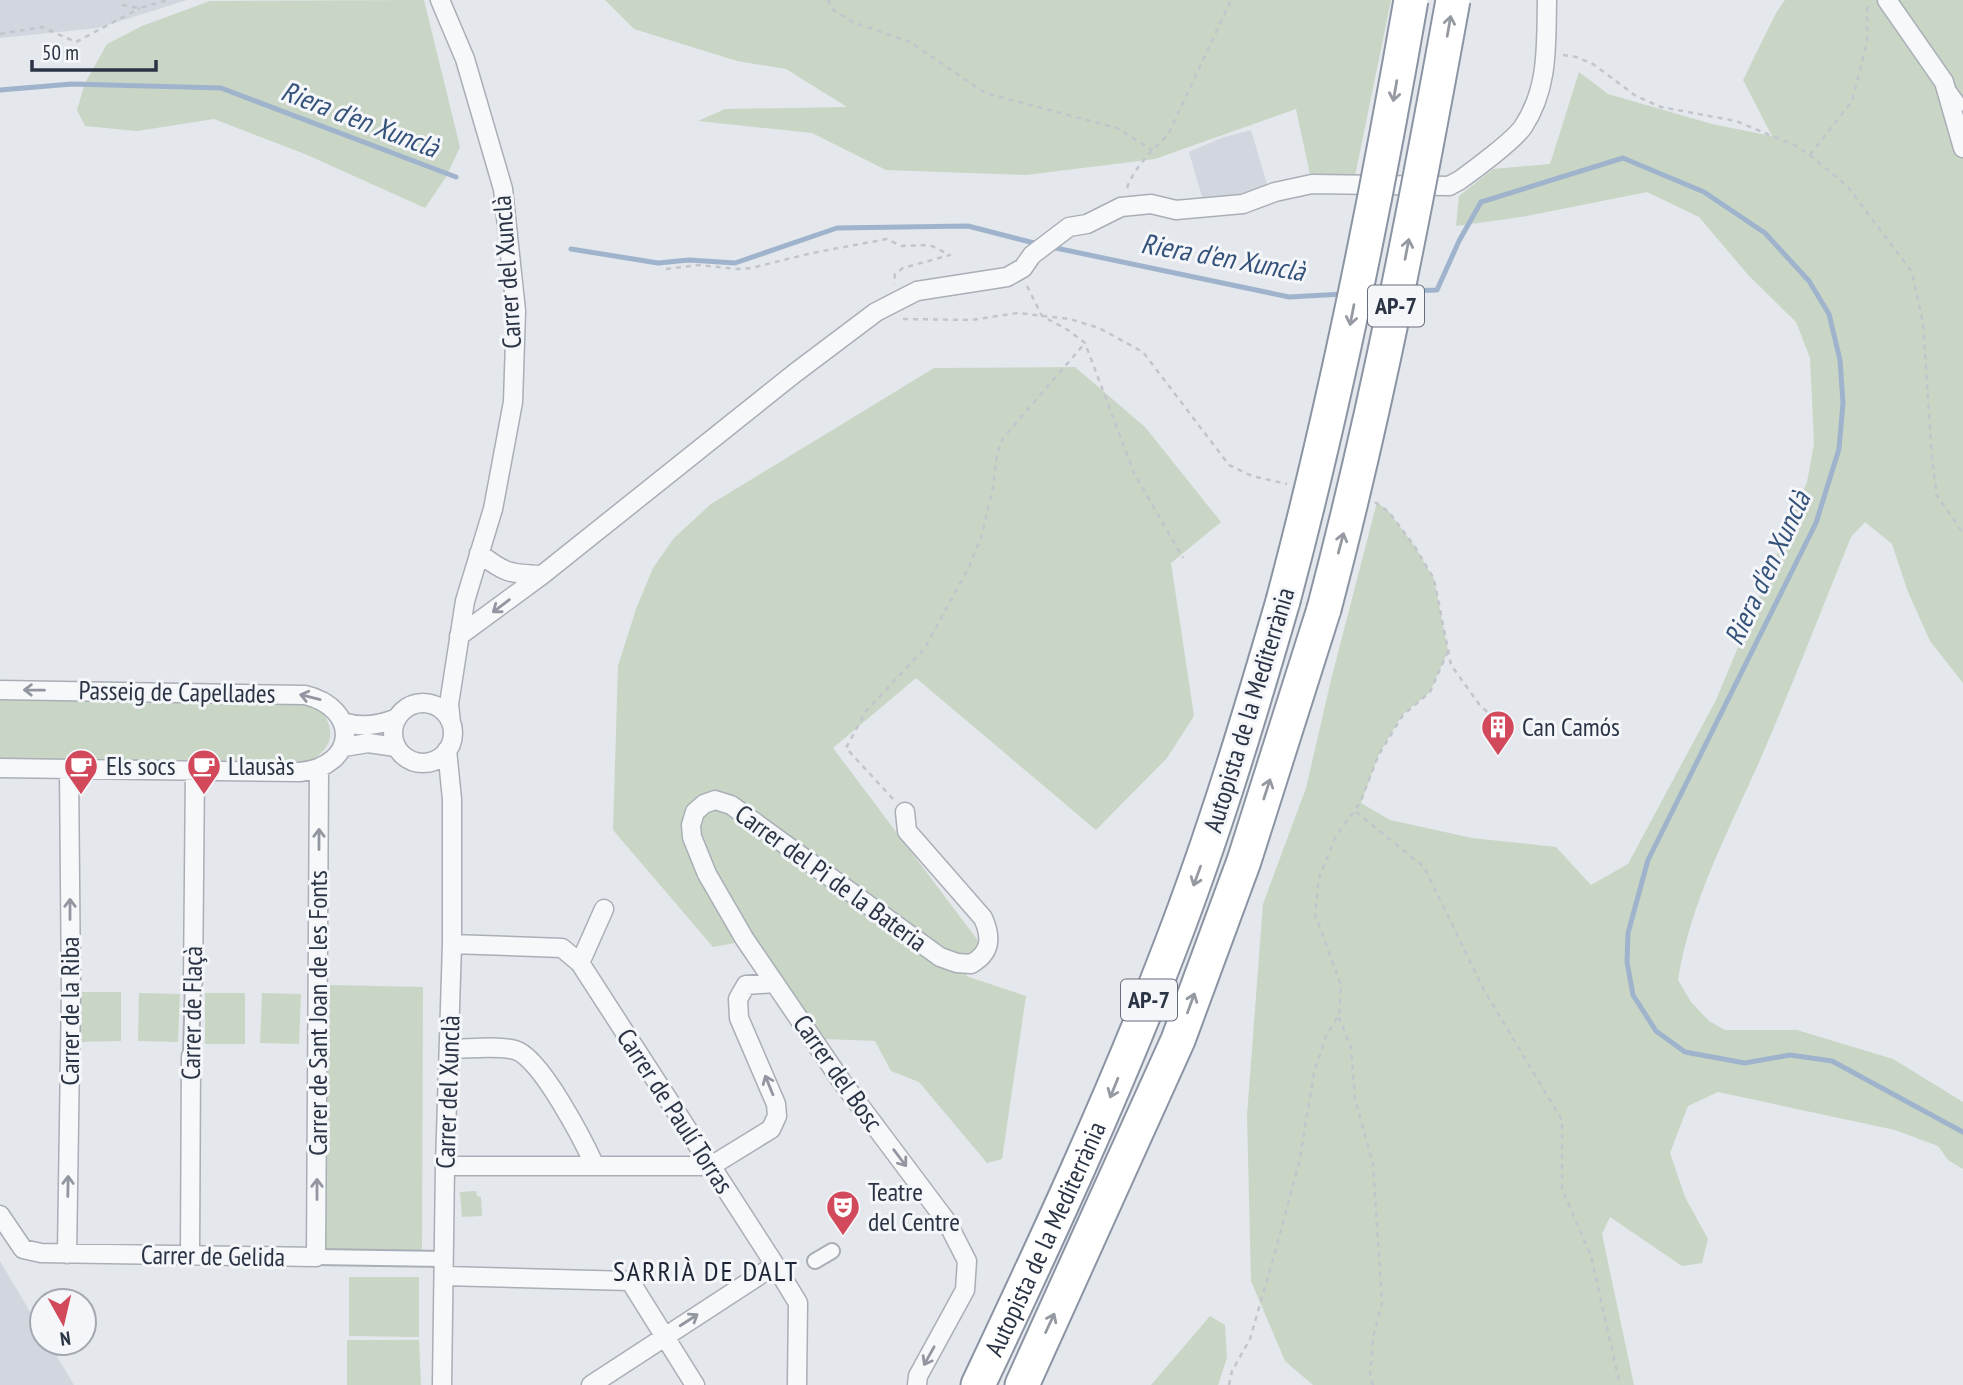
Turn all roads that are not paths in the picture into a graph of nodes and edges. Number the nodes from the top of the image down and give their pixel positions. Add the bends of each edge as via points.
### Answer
1 (440, 0) edge
2 (1411, 0) edge
3 (1453, 0) edge
4 (1547, 0) edge
5 (1887, 0) edge
6 (1944, 82) junction
7 (1963, 106) edge
8 (1963, 148) edge
9 (479, 553) junction
10 (542, 575) junction
11 (459, 636) junction
12 (454, 673) junction
13 (0, 690) edge
14 (421, 704) junction
15 (397, 718) junction
16 (343, 722) junction
17 (451, 723) junction
18 (344, 747) junction
19 (396, 747) junction
20 (447, 750) junction
21 (417, 762) junction
22 (0, 768) edge
23 (69, 768) junction
24 (319, 769) junction
25 (195, 770) junction
26 (452, 799) junction
27 (905, 812) road end
28 (604, 909) dead end
29 (452, 944) junction
30 (580, 963) junction
31 (192, 982) joint
32 (775, 983) junction
33 (450, 1049) junction
34 (191, 1056) joint
35 (444, 1166) junction
36 (595, 1166) junction
37 (710, 1166) junction
38 (0, 1215) edge
39 (832, 1251) dead end
40 (66, 1254) junction
41 (190, 1256) junction
42 (316, 1258) junction
43 (816, 1261) dead end
44 (775, 1265) junction
45 (444, 1268) junction
46 (663, 1336) junction
47 (442, 1385) edge
48 (591, 1385) edge
49 (695, 1385) edge
50 (797, 1385) edge
51 (917, 1385) edge
52 (978, 1385) edge
53 (1022, 1385) edge

1 - 9 street, Carrer del Xunclà via 466,59 502,189 516,311 513,402 493,509
2 -> 52 highway, Autopista de la Mediterrània / AP-7, bridge via 1338,383 1283,601 1236,761 1170,949 1101,1119
53 -> 3 highway, Autopista de la Mediterrània / AP-7, bridge via 1178,1040 1244,861 1324,609 1383,370
4 - 10 street via 1546,67 1540,94 1522,129 1449,186 1312,184 1243,204 1176,210 1151,204 1121,207 1087,224 1069,227 1023,268 1007,276 925,289 884,308 795,373
5 - 6 street
6 - 7 lane
6 - 8 street
9 - 10 street via 514,575
9 - 11 street, Carrer del Xunclà
10 -> 11 street
11 - 12 street, Carrer del Xunclà
12 - 14 street
12 - 17 street, Carrer del Xunclà
16 -> 13 street, Passeig de Capellades via 328,704 305,695
14 - 15 street
14 - 17 street via 439,708
15 - 16 street via 381,724
15 - 19 street
16 - 18 street
17 - 20 street
18 - 19 street via 368,743
18 - 24 street
19 - 21 street
20 - 21 street via 431,762
20 - 26 street, Carrer del Xunclà
21 - 26 street via 438,779
22 - 23 street
23 - 25 street
40 -> 23 street, Carrer de la Riba
24 - 25 street
42 -> 24 street, Carrer de Sant Joan de les Fonts
25 - 31 street, Carrer de Flaçà
26 - 29 street, Carrer del Xunclà
27 - 32 street, Carrer del Pi de la Bateria via 908,831 984,918 990,942 986,953 971,964 940,957 731,805 715,800 695,812 691,825 697,853
28 - 30 street
29 - 30 street, Carrer de Paulí Torras via 562,948
29 - 33 street, Carrer del Xunclà
30 - 37 street, Carrer de Paulí Torras
31 - 34 street, Carrer de Flaçà
37 -> 32 street, Carrer del Bosc via 771,1129 777,1116 739,1018 738,999 746,985
32 -> 51 street, Carrer del Bosc via 947,1222 967,1261 965,1290
33 - 35 street, Carrer del Xunclà
33 - 36 street via 518,1050 530,1059 575,1123
34 - 41 street, Carrer de Flaçà
35 - 36 street
35 - 45 street, Carrer del Xunclà
36 - 37 street
37 - 44 street, Carrer de Paulí Torras
38 - 40 street, Carrer de Gelida via 23,1249
39 - 43 street
40 - 41 street, Carrer de Gelida
41 - 42 street, Carrer de Gelida
42 - 45 street, Carrer de Gelida
46 -> 44 street
44 - 50 street, Carrer de Paulí Torras via 798,1303
45 - 46 street via 630,1281
45 - 47 street, Carrer del Xunclà
46 - 48 street
46 - 49 street

